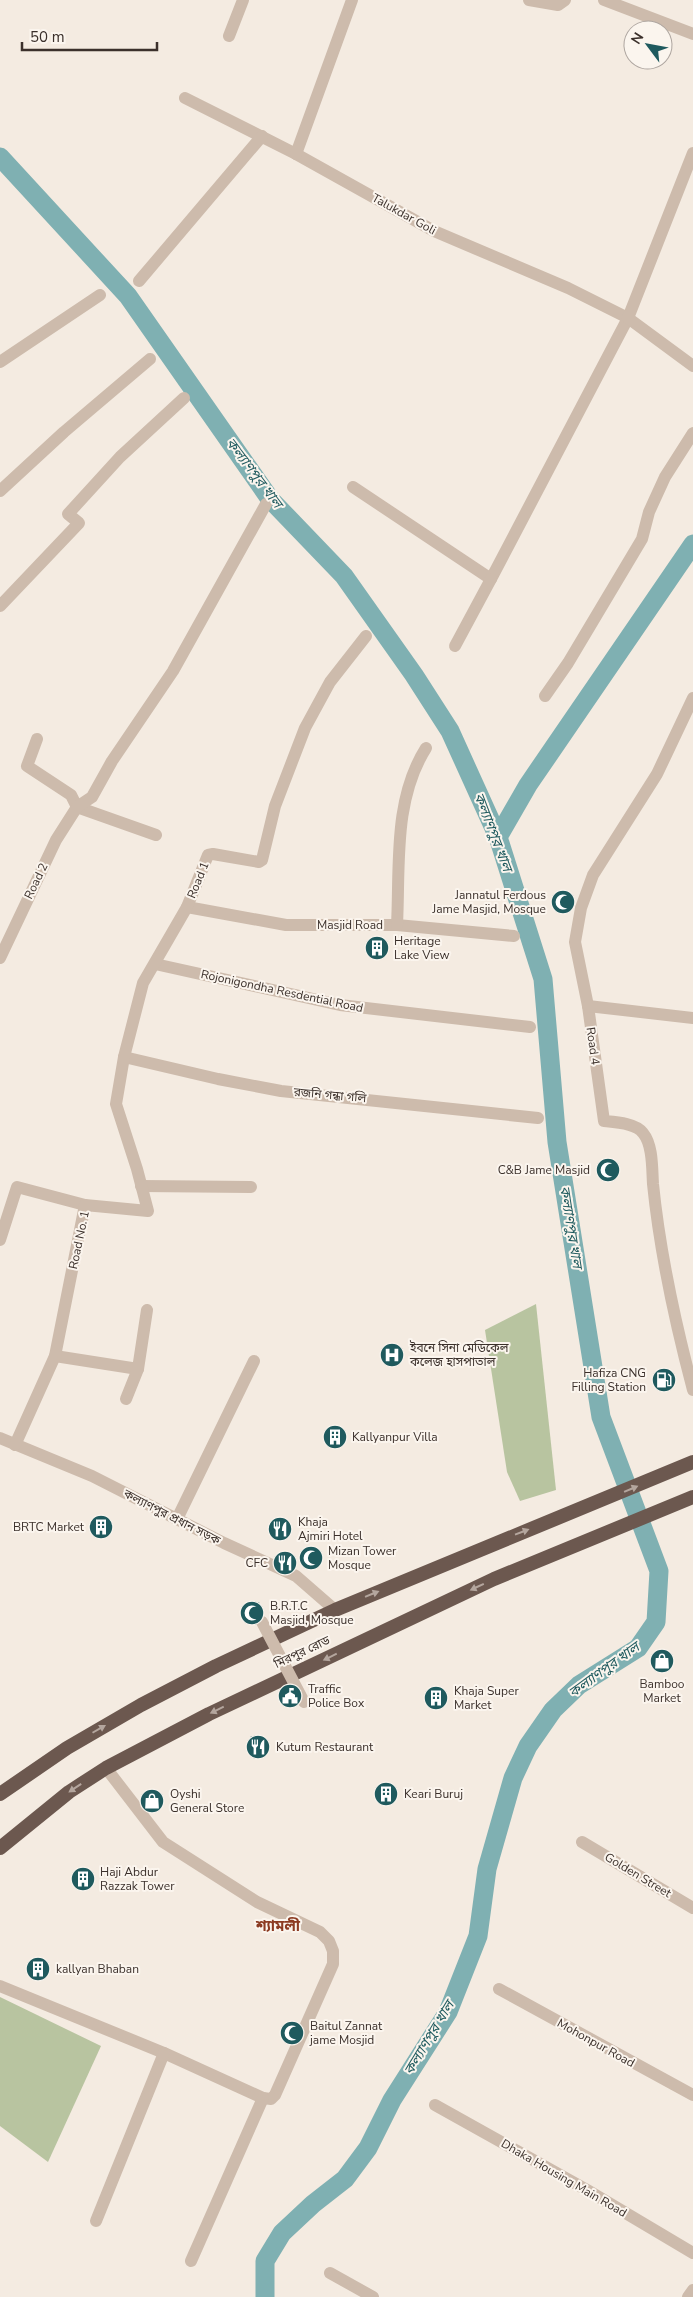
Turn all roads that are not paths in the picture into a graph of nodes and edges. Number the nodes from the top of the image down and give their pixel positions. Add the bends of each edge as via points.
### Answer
1 (243, 0) edge
2 (352, 0) edge
3 (529, 0) edge
4 (565, 0) edge
5 (604, 0) edge
6 (693, 34) edge
7 (228, 36) dead end
8 (185, 98) dead end
9 (262, 136) junction
10 (296, 154) junction
11 (693, 154) edge
12 (139, 281) dead end
13 (100, 295) dead end
14 (628, 318) junction
15 (150, 359) dead end
16 (0, 362) edge
17 (693, 366) edge
18 (184, 398) dead end
19 (693, 433) edge
20 (353, 487) dead end
21 (0, 491) edge
22 (266, 504) dead end
23 (491, 579) junction
24 (0, 606) edge
25 (366, 636) dead end
26 (455, 646) dead end
27 (545, 696) dead end
28 (693, 698) edge
29 (37, 739) dead end
30 (426, 748) dead end
31 (77, 806) junction
32 (156, 835) dead end
33 (187, 907) junction
34 (397, 925) junction
35 (514, 936) dead end
36 (3, 940) edge
37 (0, 958) edge
38 (155, 964) junction
39 (588, 1006) junction
40 (693, 1018) edge
41 (530, 1027) dead end
42 (124, 1058) junction
43 (538, 1118) dead end
44 (251, 1187) dead end
45 (142, 1188) junction
46 (85, 1205) junction
47 (0, 1240) edge
48 (147, 1310) dead end
49 (55, 1356) junction
50 (254, 1361) dead end
51 (138, 1369) junction
52 (693, 1390) edge
53 (126, 1399) dead end
54 (0, 1438) edge
55 (15, 1445) junction
56 (693, 1462) edge
57 (693, 1497) edge
58 (177, 1519) junction
59 (335, 1610) junction
60 (262, 1622) dead end
61 (304, 1702) dead end
62 (106, 1768) junction
63 (0, 1794) edge
64 (582, 1842) dead end
65 (0, 1848) edge
66 (693, 1908) edge
67 (0, 1986) edge
68 (499, 1989) dead end
69 (164, 2054) junction
70 (693, 2096) edge
71 (263, 2098) junction
72 (435, 2105) dead end
73 (96, 2221) dead end
74 (693, 2253) edge
75 (191, 2261) dead end
76 (330, 2273) dead end
77 (693, 2290) edge
78 (373, 2297) edge
79 (688, 2297) edge

1 - 7 street
2 - 10 street
3 - 4 street via 558,6
5 - 6 street
8 - 9 street, Talukdar Goli
9 - 10 street, Talukdar Goli
9 - 12 street
10 - 14 street, Talukdar Goli via 434,231 568,288
11 - 14 street
13 - 16 street
14 - 17 street, Talukdar Goli
14 - 23 street
15 - 21 street
18 - 24 street via 120,456 68,514 78,523
19 - 27 street via 661,486 649,512 642,539
20 - 23 street
22 - 31 street, Road 2 via 173,671 112,761 92,797
23 - 26 street
25 - 33 street, Road 1 via 330,682 305,728 275,806 262,860 208,855
28 - 39 street, Road 4 via 657,774 593,874 580,908 575,942
29 - 31 street via 27,766 71,795
30 - 34 street via 408,782 404,805
31 - 32 street
31 - 36 street, Road 2
33 - 34 street, Masjid Road via 286,925
33 - 38 street, Road 1
34 - 35 street, Masjid Road
36 - 37 street, Road 2
38 - 41 street, Rojonigondha Resdential Road via 340,1005
38 - 42 street, Road 1 via 143,983
39 - 40 street
39 - 52 street, Road 4 via 604,1120 638,1128 644,1133 650,1152 658,1234 675,1323
42 - 43 street, রজনি গন্ধা গলি via 281,1091
42 - 45 street, Road 1 via 116,1104
44 - 45 street
45 - 46 street, Road No. 1 via 148,1211
46 - 47 street via 17,1188
46 - 49 street, Road No. 1
48 - 51 street
49 - 51 street
49 - 55 street, Road No. 1
50 - 58 street
51 - 53 street
54 - 55 street, কল্যাণপুর প্রধান সড়ক
55 - 58 street, কল্যাণপুর প্রধান সড়ক via 92,1476
59 -> 56 highway, মিরপুর রোড
57 -> 62 highway, মিরপুর রোড via 494,1579 261,1688
58 - 59 street, কল্যাণপুর প্রধান সড়ক via 296,1576
63 -> 59 highway, মিরপুর রোড via 67,1748 141,1705
60 - 61 street, bridge
62 -> 65 highway, মিরপুর রোড via 70,1792
62 - 71 street via 163,1842 257,1902 320,1932 329,1942 333,1964 275,2095 271,2099
64 - 66 street, Golden Street
67 - 69 street
68 - 70 street, Mohonpur Road
69 - 71 street
69 - 73 street
71 - 75 street
72 - 74 street, Dhaka Housing Main Road
76 - 78 street
77 - 79 street

